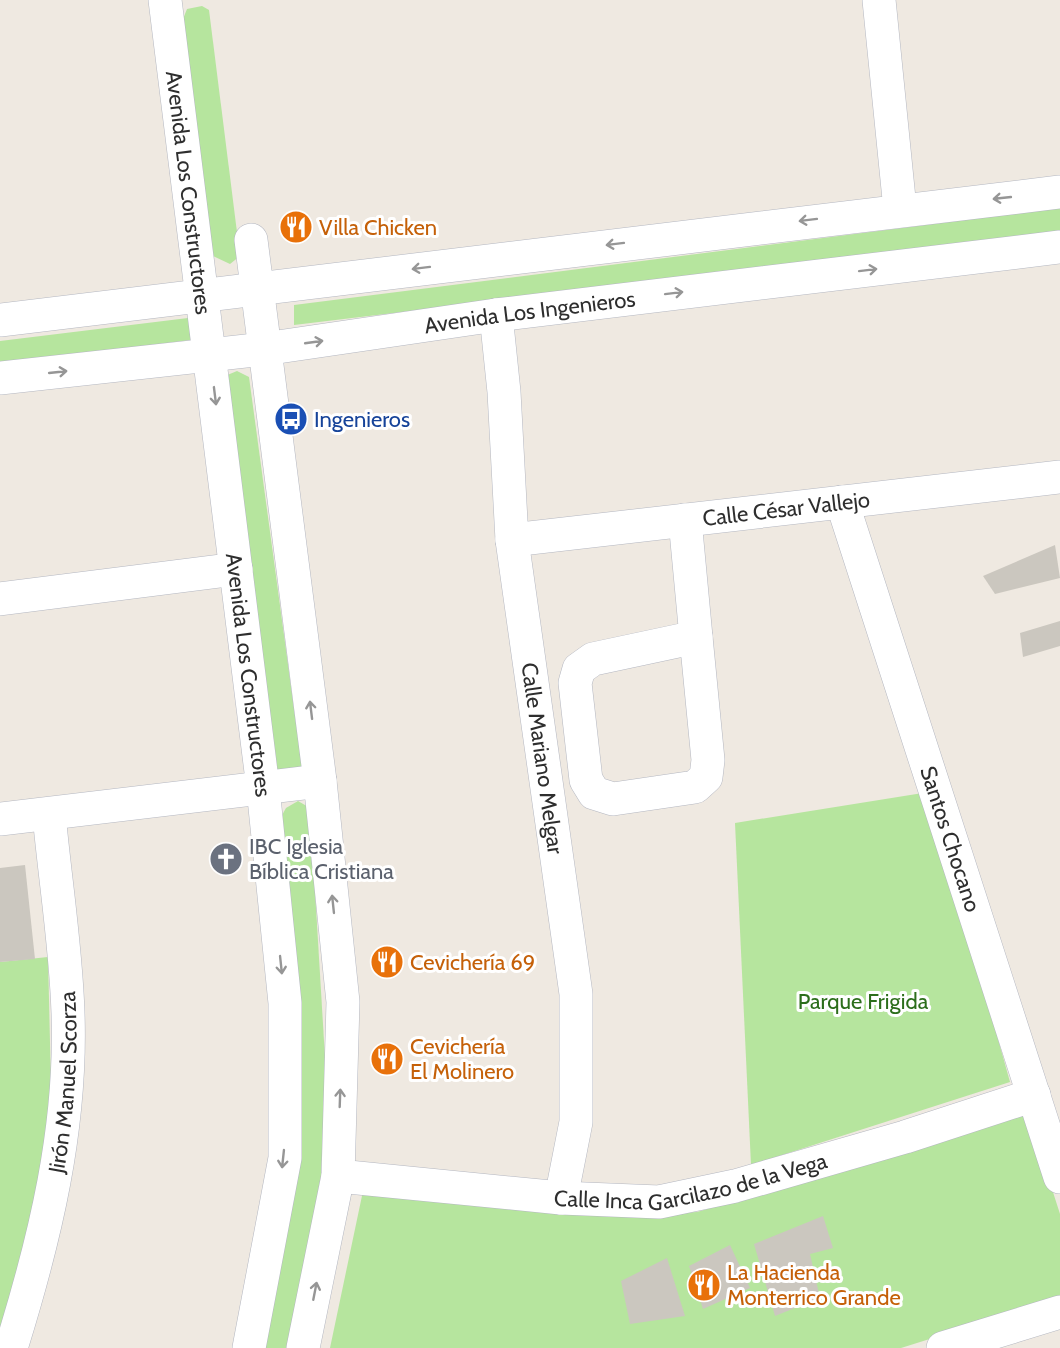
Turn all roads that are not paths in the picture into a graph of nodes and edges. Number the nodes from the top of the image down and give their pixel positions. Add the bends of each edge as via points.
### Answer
1 (165, 0) edge
2 (879, 0) edge
3 (1060, 192) edge
4 (900, 209) junction
5 (251, 240) dead end
6 (1060, 247) edge
7 (256, 288) junction
8 (203, 296) junction
9 (496, 315) junction
10 (0, 320) edge
11 (264, 349) junction
12 (210, 355) junction
13 (0, 378) edge
14 (1060, 477) edge
15 (842, 502) junction
16 (685, 520) junction
17 (512, 540) junction
18 (236, 569) junction
19 (0, 599) edge
20 (696, 637) junction
21 (320, 781) junction
22 (263, 788) junction
23 (49, 814) junction
24 (0, 819) edge
25 (1034, 1095) junction
26 (338, 1176) junction
27 (1060, 1177) edge
28 (561, 1198) junction
29 (1060, 1312) edge
30 (11, 1348) edge
31 (249, 1348) edge
32 (303, 1348) edge
33 (943, 1348) edge

1 - 8 street, Avenida Los Constructores
2 - 4 street
3 -> 4 street
4 -> 7 street
5 - 7 street
9 -> 6 street, Avenida Los Ingenieros
7 - 8 street
7 - 11 street
8 - 10 street
8 - 12 street, Avenida Los Constructores
11 -> 9 street, Avenida Los Ingenieros
9 - 17 street, Calle Mariano Melgar
11 - 12 street, Avenida Los Ingenieros
21 -> 11 street
13 -> 12 street, Avenida Los Ingenieros
12 -> 18 street, Avenida Los Constructores
14 - 15 street, Calle César Vallejo
15 - 16 street, Calle César Vallejo
15 - 25 street, Santos Chocano
16 - 17 street, Calle César Vallejo
16 - 20 street
17 - 28 street, Calle Mariano Melgar via 576,994 576,1122
18 - 19 street
18 - 22 street, Avenida Los Constructores
20 - 20 street via 708,760 706,777 695,787 614,798 594,793 586,780 575,683 579,669 593,659
21 - 22 street
26 -> 21 street via 343,1002
22 - 23 street
22 -> 31 street, Avenida Los Constructores via 285,1003 285,1158
23 - 24 street
23 - 30 street, Jirón Manuel Scorza via 68,1012 68,1081 58,1163 35,1269
25 - 27 street, Santos Chocano
25 - 28 street, Calle Inca Garcilazo de la Vega via 905,1137 724,1188 659,1202
26 - 28 street, Calle Inca Garcilazo de la Vega
32 -> 26 street
29 - 33 street

